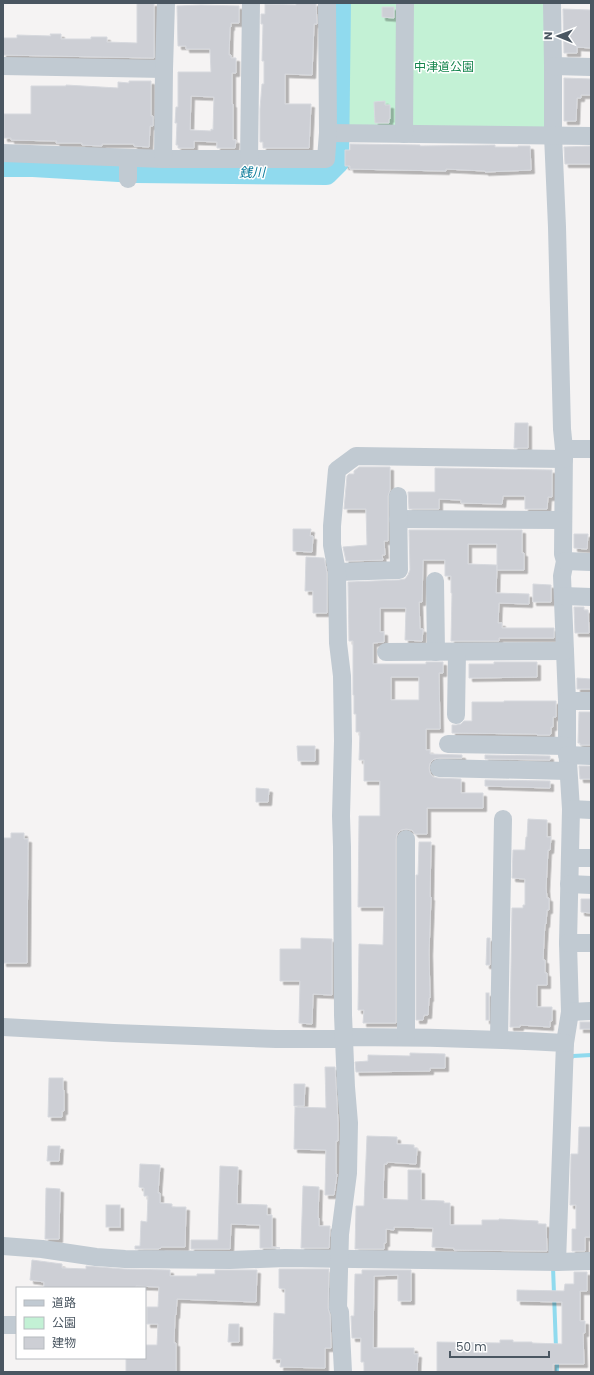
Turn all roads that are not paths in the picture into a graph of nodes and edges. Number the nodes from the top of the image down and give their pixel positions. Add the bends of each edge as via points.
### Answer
1 (166, 3) edge
2 (252, 3) edge
3 (327, 3) edge
4 (404, 3) edge
5 (552, 3) edge
6 (3, 66) edge
7 (553, 66) junction
8 (591, 66) edge
9 (164, 69) junction
10 (335, 133) junction
11 (404, 134) junction
12 (553, 135) junction
13 (591, 136) edge
14 (3, 153) edge
15 (128, 158) junction
16 (163, 159) junction
17 (249, 160) junction
18 (128, 179) dead end
19 (591, 449) edge
20 (564, 454) junction
21 (398, 496) dead end
22 (398, 519) junction
23 (563, 520) junction
24 (565, 561) junction
25 (591, 562) edge
26 (337, 572) junction
27 (435, 581) dead end
28 (563, 596) junction
29 (591, 597) edge
30 (565, 651) junction
31 (386, 652) dead end
32 (436, 652) junction
33 (457, 652) junction
34 (567, 701) junction
35 (591, 702) edge
36 (456, 715) dead end
37 (448, 744) dead end
38 (591, 756) edge
39 (567, 758) junction
40 (439, 768) dead end
41 (571, 809) junction
42 (591, 810) edge
43 (503, 819) dead end
44 (406, 839) dead end
45 (570, 858) junction
46 (591, 858) edge
47 (569, 884) junction
48 (591, 885) edge
49 (568, 943) junction
50 (591, 943) edge
51 (591, 1011) edge
52 (570, 1012) junction
53 (3, 1027) edge
54 (406, 1037) junction
55 (499, 1039) junction
56 (344, 1040) junction
57 (565, 1043) junction
58 (3, 1246) edge
59 (339, 1259) junction
60 (591, 1261) edge
61 (557, 1262) junction
62 (3, 1325) edge
63 (16, 1325) edge
64 (343, 1372) edge

1 - 9 street
2 - 17 street
3 - 10 street
4 - 11 street
5 - 7 street
6 - 9 street
7 - 8 street
7 - 12 street
9 - 16 street
10 - 11 street
10 - 17 street via 326,159
11 - 12 street
12 - 13 street
12 - 20 street
14 - 15 street
15 - 16 street
15 - 18 street
16 - 17 street
19 - 20 street
20 - 23 street
20 - 26 street via 356,456 337,470 332,545
21 - 22 street
22 - 23 street
22 - 26 street via 399,570
23 - 24 street
24 - 25 street
24 - 28 street via 562,576
26 - 56 street via 338,643 342,676 340,816
27 - 32 street
28 - 29 street
28 - 30 street
30 - 33 street
30 - 34 street
31 - 32 street
32 - 33 street
33 - 36 street
34 - 35 street
34 - 39 street
37 - 39 street
38 - 39 street
39 - 40 street
39 - 41 street
41 - 42 street
41 - 45 street
43 - 55 street
44 - 54 street
45 - 46 street
45 - 47 street
47 - 48 street
47 - 49 street
49 - 50 street
49 - 52 street
51 - 52 street
52 - 57 street
53 - 56 street
54 - 55 street
54 - 56 street via 349,1037
55 - 57 street
56 - 59 street via 349,1123 348,1173
57 - 61 street
58 - 59 street via 125,1259
59 - 61 street
59 - 64 street via 338,1308
60 - 61 street
62 - 63 street

